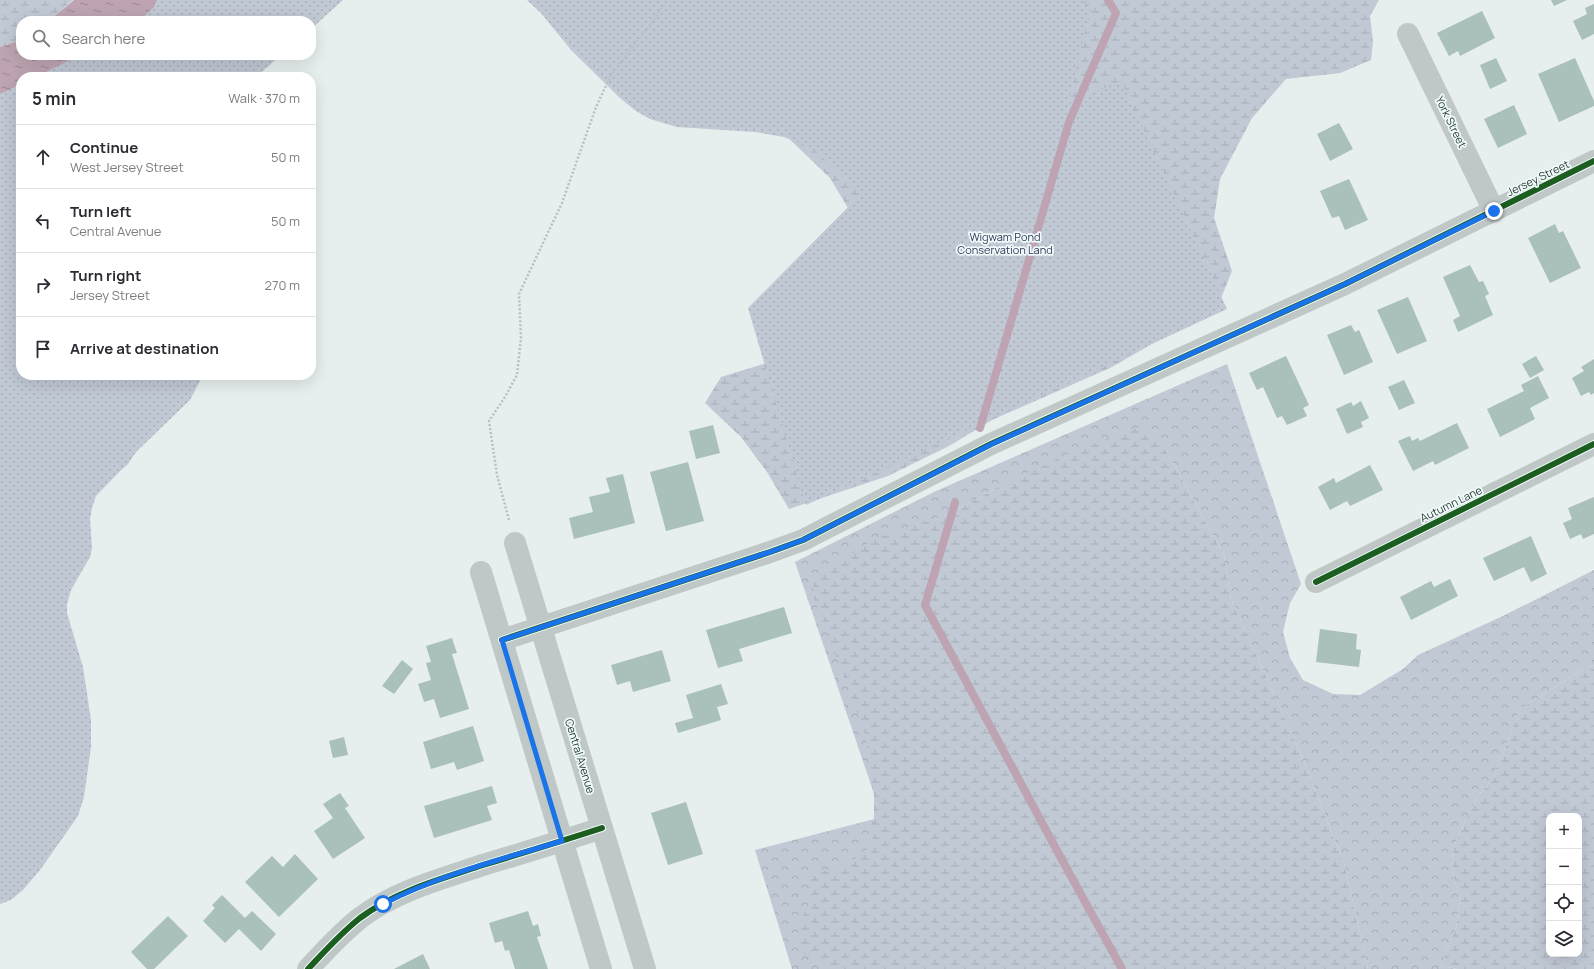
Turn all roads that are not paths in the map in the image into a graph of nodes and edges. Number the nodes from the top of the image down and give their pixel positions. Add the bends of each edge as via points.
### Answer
1 (1408, 34) dead end
2 (1594, 161) edge
3 (1494, 211) junction
4 (1594, 444) edge
5 (515, 543) road end
6 (481, 572) dead end
7 (1316, 582) dead end
8 (541, 628) junction
9 (502, 640) junction
10 (602, 828) junction
11 (562, 841) junction
12 (308, 969) edge
13 (601, 969) edge
14 (645, 969) edge

1 - 3 street, York Street
2 - 3 street, Jersey Street
3 - 8 street, Jersey Street via 1345,284 992,444 803,540
4 - 7 street, Autumn Lane
5 - 8 street, Central Avenue
6 - 9 street
8 - 9 street, Jersey Street
8 - 10 street, Central Avenue
9 - 11 street
10 - 11 street
10 - 14 street, Central Avenue
11 - 12 street via 437,880 401,894 360,918
11 - 13 street

